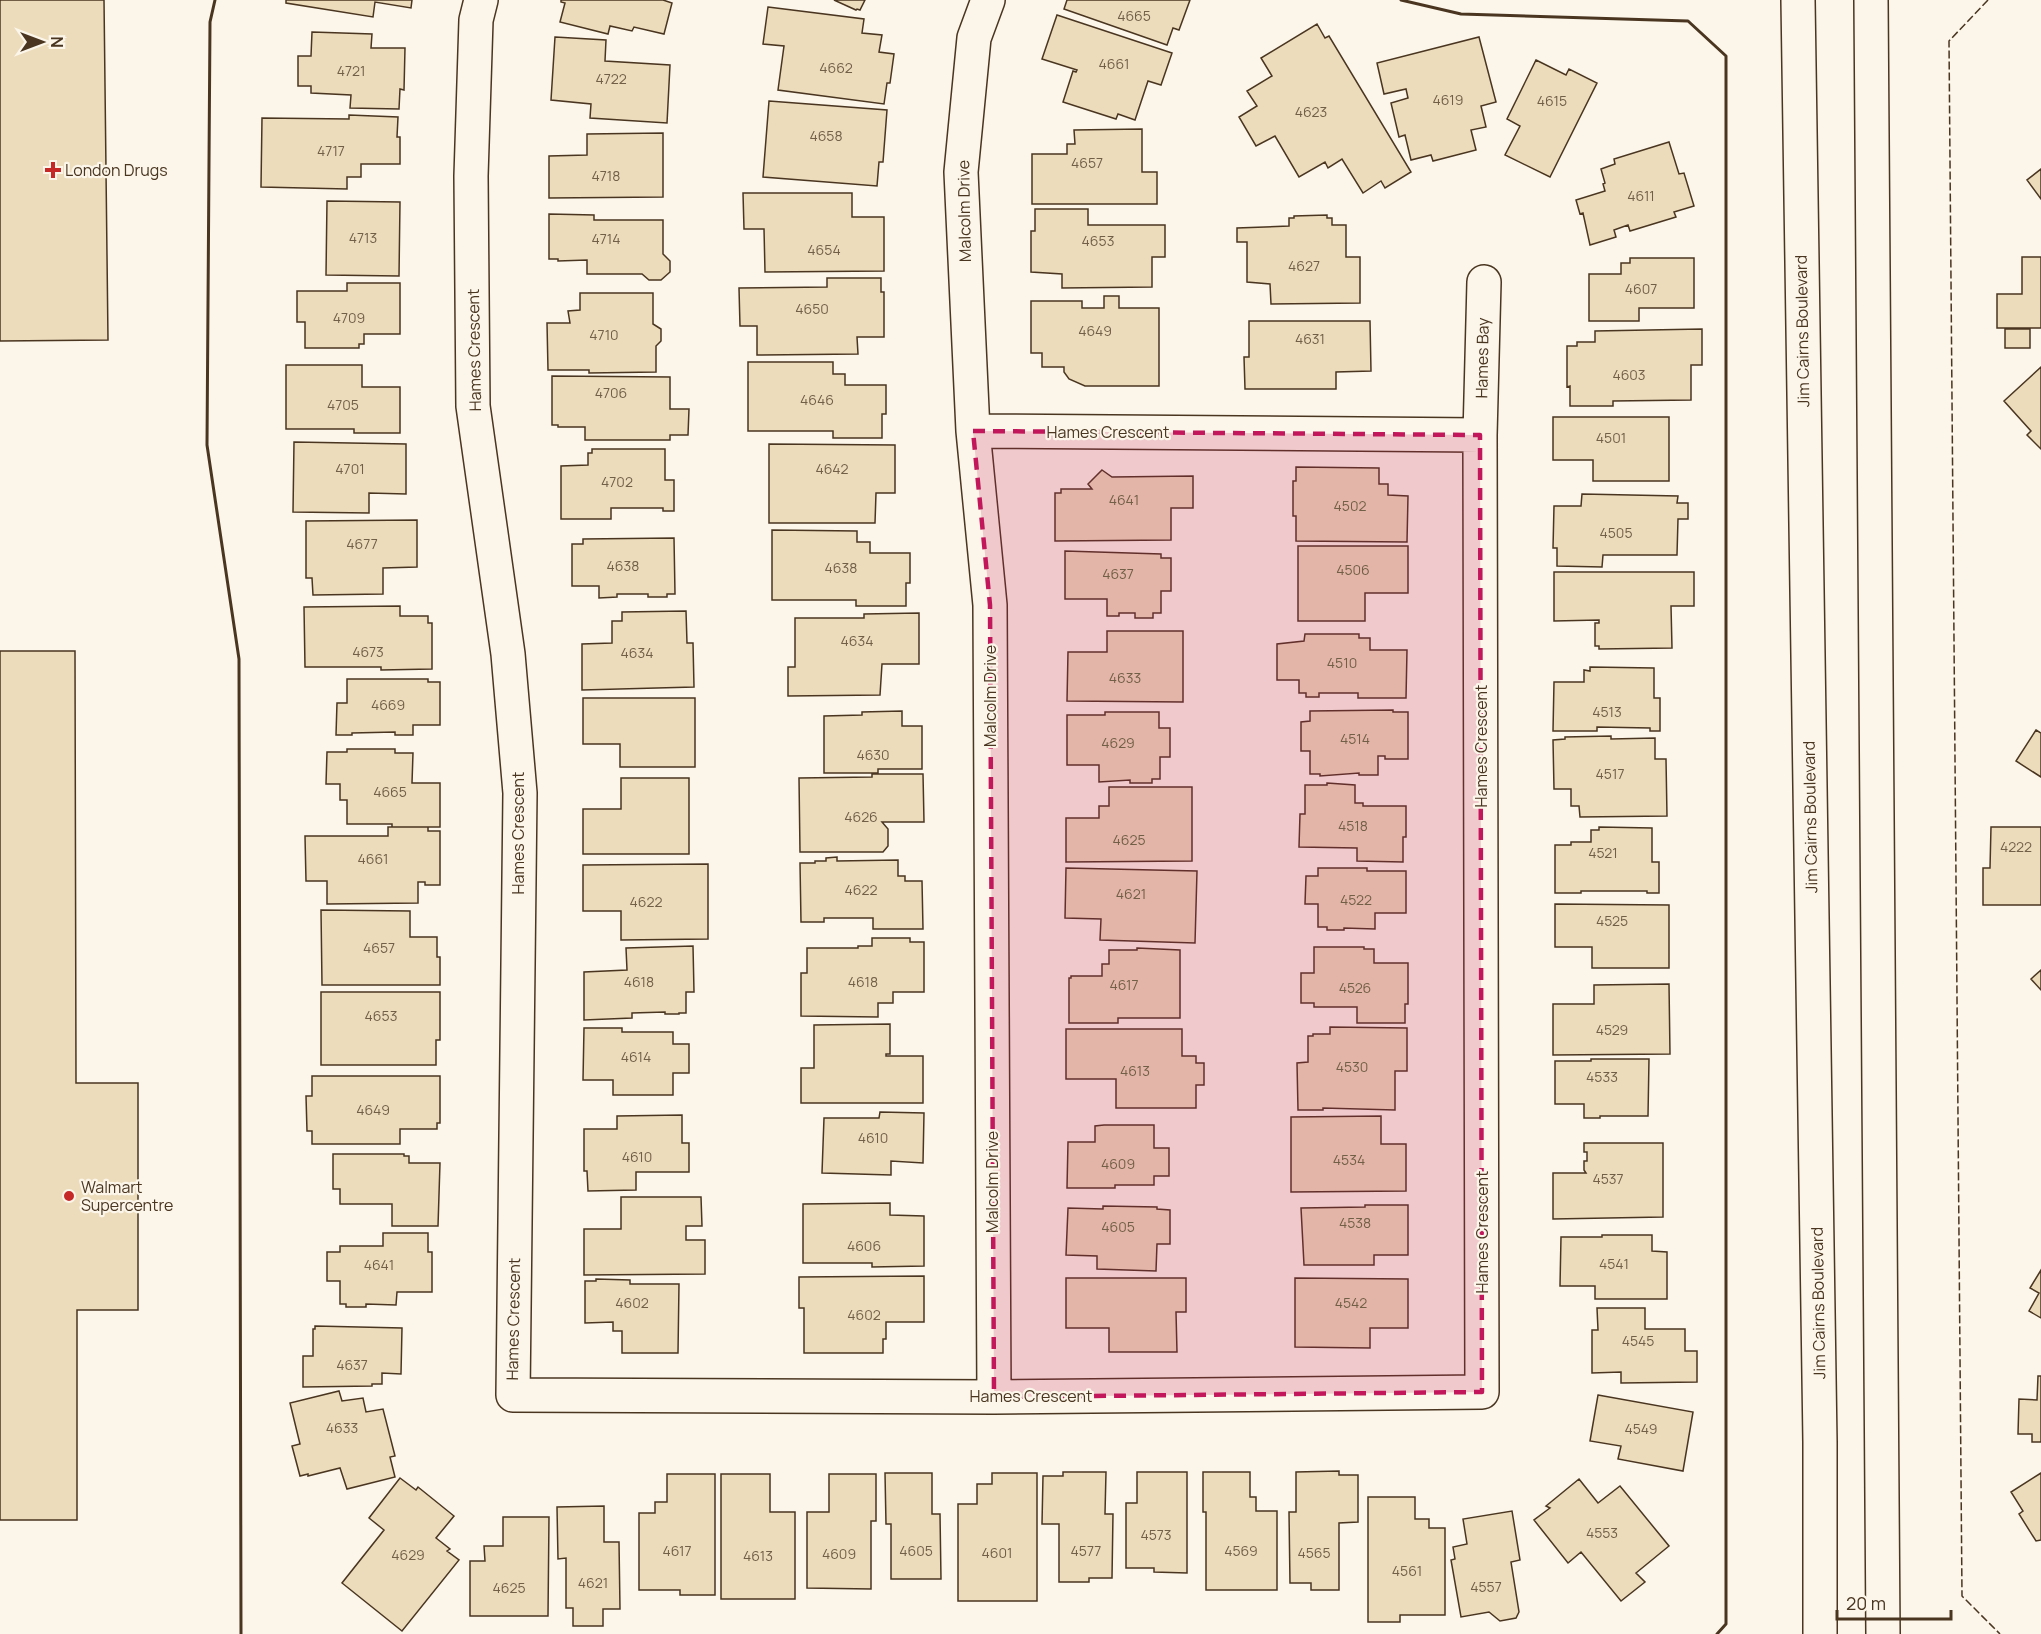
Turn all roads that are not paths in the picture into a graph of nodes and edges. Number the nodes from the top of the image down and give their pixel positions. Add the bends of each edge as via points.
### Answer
1 (481, 0) edge
2 (988, 0) edge
3 (1798, 0) edge
4 (1871, 0) edge
5 (1484, 282) dead end
6 (973, 431) junction
7 (1480, 435) junction
8 (994, 1396) junction
9 (1820, 1442) junction
10 (1883, 1618) edge
11 (1798, 1634) edge
12 (1820, 1634) edge
13 (1875, 1634) edge

1 - 8 street, Hames Crescent via 476,20 471,176 473,406 508,654 520,793 513,1395
2 - 6 street, Malcolm Drive via 974,38 961,172
3 - 9 street, Jim Cairns Boulevard
4 - 10 street
5 - 7 street, Hames Bay
6 - 7 street, Hames Crescent
6 - 8 street, Malcolm Drive via 990,605
7 - 8 street, Hames Crescent via 1482,1392
9 - 11 street
9 - 12 street, Jim Cairns Boulevard
10 - 13 street

